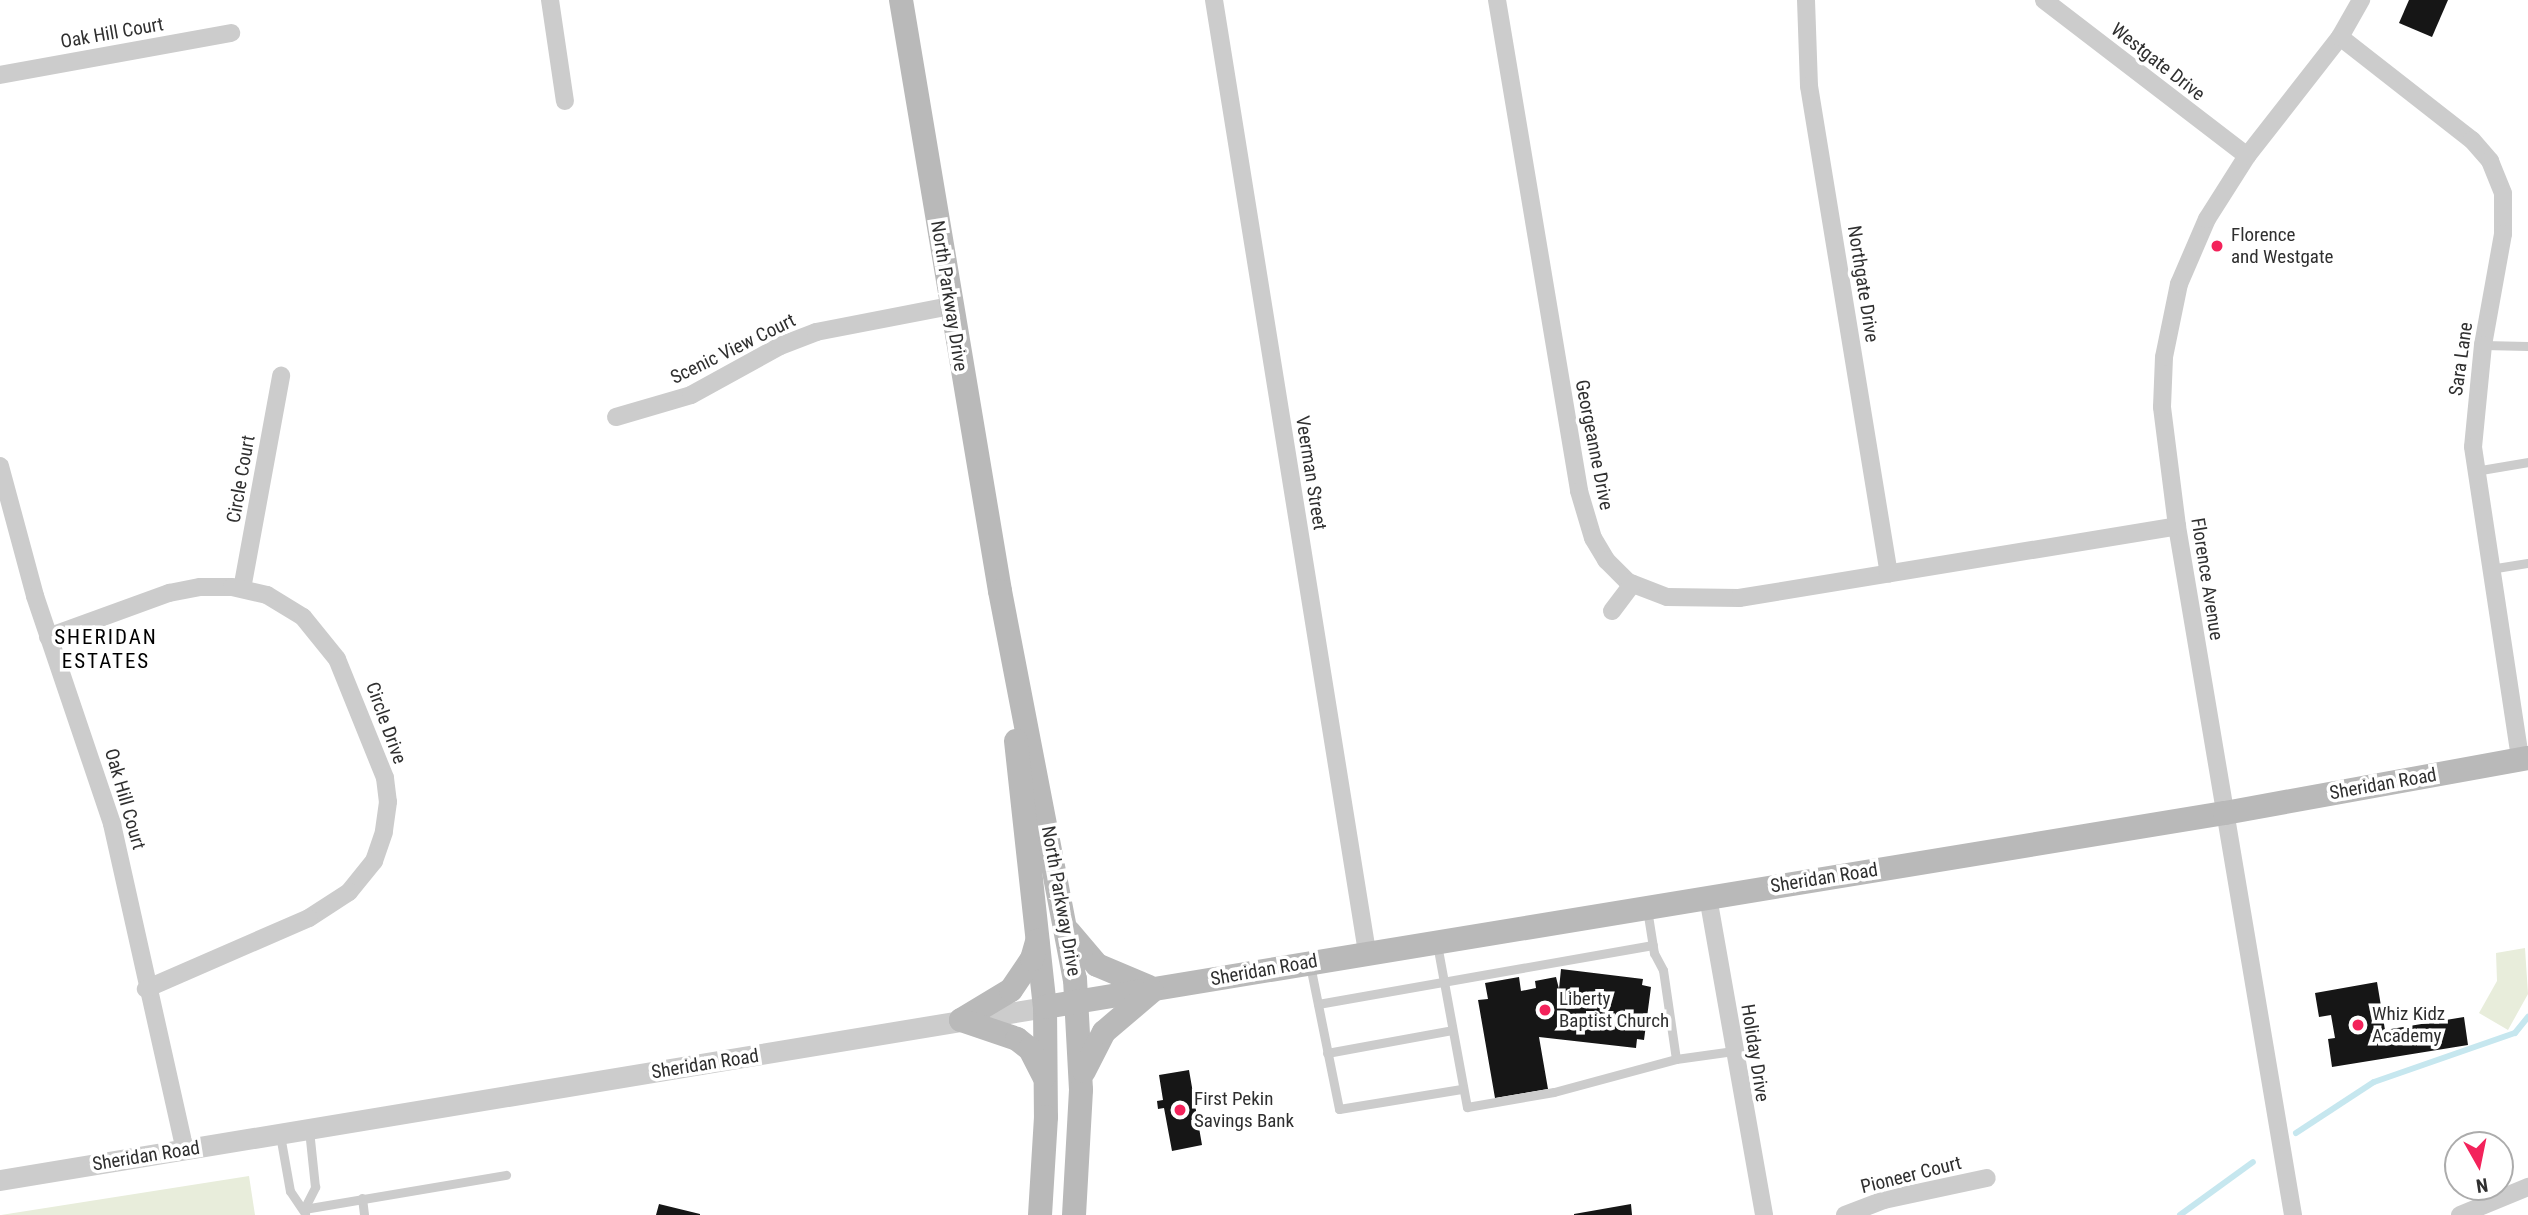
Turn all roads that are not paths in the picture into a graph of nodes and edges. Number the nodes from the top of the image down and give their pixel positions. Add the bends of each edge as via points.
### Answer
1 (550, 0) edge
2 (901, 0) edge
3 (1214, 0) edge
4 (1497, 0) edge
5 (1806, 0) edge
6 (2044, 0) edge
7 (2361, 0) edge
8 (231, 33) dead end
9 (2340, 37) junction
10 (0, 75) edge
11 (565, 101) dead end
12 (2247, 156) junction
13 (950, 306) junction
14 (2483, 345) junction
15 (2528, 346) edge
16 (281, 376) dead end
17 (616, 417) dead end
18 (2528, 462) edge
19 (0, 466) edge
20 (2475, 471) junction
21 (2177, 526) junction
22 (2528, 563) edge
23 (2490, 569) junction
24 (1889, 573) junction
25 (1632, 584) junction
26 (242, 589) junction
27 (999, 591) junction
28 (1612, 611) dead end
29 (48, 637) junction
30 (2524, 758) edge
31 (2225, 813) junction
32 (1708, 897) junction
33 (1647, 907) junction
34 (1067, 930) junction
35 (1038, 937) junction
36 (1437, 941) junction
37 (1653, 945) junction
38 (1367, 952) junction
39 (1310, 962) junction
40 (1443, 979) junction
41 (1156, 988) junction
42 (146, 989) junction
43 (1076, 1003) junction
44 (1318, 1004) junction
45 (1045, 1007) junction
46 (961, 1020) junction
47 (1452, 1030) junction
48 (1733, 1051) junction
49 (1327, 1053) junction
50 (1675, 1059) junction
51 (1046, 1084) junction
52 (1080, 1085) junction
53 (1461, 1089) junction
54 (309, 1129) junction
55 (280, 1134) junction
56 (185, 1150) junction
57 (506, 1175) dead end
58 (1987, 1178) dead end
59 (0, 1180) edge
60 (2528, 1187) edge
61 (362, 1198) junction
62 (305, 1212) edge
63 (364, 1215) edge
64 (1040, 1215) edge
65 (1074, 1215) edge
66 (1764, 1215) edge
67 (1844, 1215) edge
68 (2293, 1215) edge
69 (2460, 1215) edge

1 - 11 street
2 - 13 main road, North Parkway Drive
3 - 38 street, Veerman Street
4 - 25 street, Georgeanne Drive via 1581,501 1606,560
5 - 24 street, Northgate Drive via 1809,86
6 - 12 street, Westgate Drive
7 - 9 street, Florence Avenue
8 - 10 street, Oak Hill Court
9 - 12 street, Florence Avenue
9 - 14 street, Sara Lane via 2455,125 2496,172 2505,221
12 - 21 street, Florence Avenue via 2197,240 2167,333 2162,407
13 - 17 street, Scenic View Court via 816,332 764,354 691,396
13 - 27 main road, North Parkway Drive
14 - 15 lane
14 - 20 street, Sara Lane via 2474,412
16 - 26 street, Circle Court
18 - 20 lane
19 - 29 street, Oak Hill Court
20 - 23 street, Sara Lane
21 - 24 street, Georgeanne Drive
21 - 31 street, Florence Avenue
22 - 23 lane
23 - 30 street, Sara Lane
24 - 25 street, Georgeanne Drive via 1713,599 1652,594
25 - 28 street
26 - 29 street, Circle Drive via 200,587 169,593
26 - 42 street, Circle Drive via 267,595 303,617 337,659 384,778 388,802 384,832 368,871 326,909
27 - 34 main road, North Parkway Drive
27 - 35 main road, North Parkway Drive
29 - 42 street, Oak Hill Court via 112,824 145,963
30 - 31 main road, Sheridan Road
31 - 32 main road, Sheridan Road
31 - 68 street, Florence Avenue
32 - 33 main road, Sheridan Road
32 - 48 street, Holiday Drive
33 - 36 main road, Sheridan Road
33 - 37 lane
34 - 41 main road via 1097,965 1138,985
34 - 43 main road, North Parkway Drive
35 - 45 main road, North Parkway Drive
35 - 46 main road via 1032,959 1011,990
36 - 38 main road, Sheridan Road
36 - 40 lane
37 - 40 lane
37 - 50 lane via 1663,970
38 - 39 main road, Sheridan Road
39 - 41 main road, Sheridan Road
39 - 44 lane
40 - 44 lane
40 - 47 lane
41 - 43 main road, Sheridan Road
41 - 52 main road via 1104,1032
42 - 56 street, Oak Hill Court
43 - 45 main road, Sheridan Road
43 - 52 main road, North Parkway Drive
44 - 49 lane
45 - 46 street, Sheridan Road
45 - 51 main road, North Parkway Drive
46 - 51 main road via 1017,1039 1030,1049
46 - 54 street, Sheridan Road
47 - 49 lane
47 - 53 lane
48 - 50 lane
48 - 66 street, Holiday Drive
49 - 53 lane via 1339,1109
50 - 53 lane via 1553,1092 1468,1107
51 - 64 main road, North Parkway Drive
52 - 65 main road, North Parkway Drive
54 - 55 street, Sheridan Road
54 - 62 lane via 315,1187
55 - 56 street, Sheridan Road
55 - 62 lane via 289,1191
56 - 59 street, Sheridan Road
57 - 61 lane
58 - 67 street, Pioneer Court via 1884,1200
60 - 69 street
61 - 62 lane
61 - 63 lane

